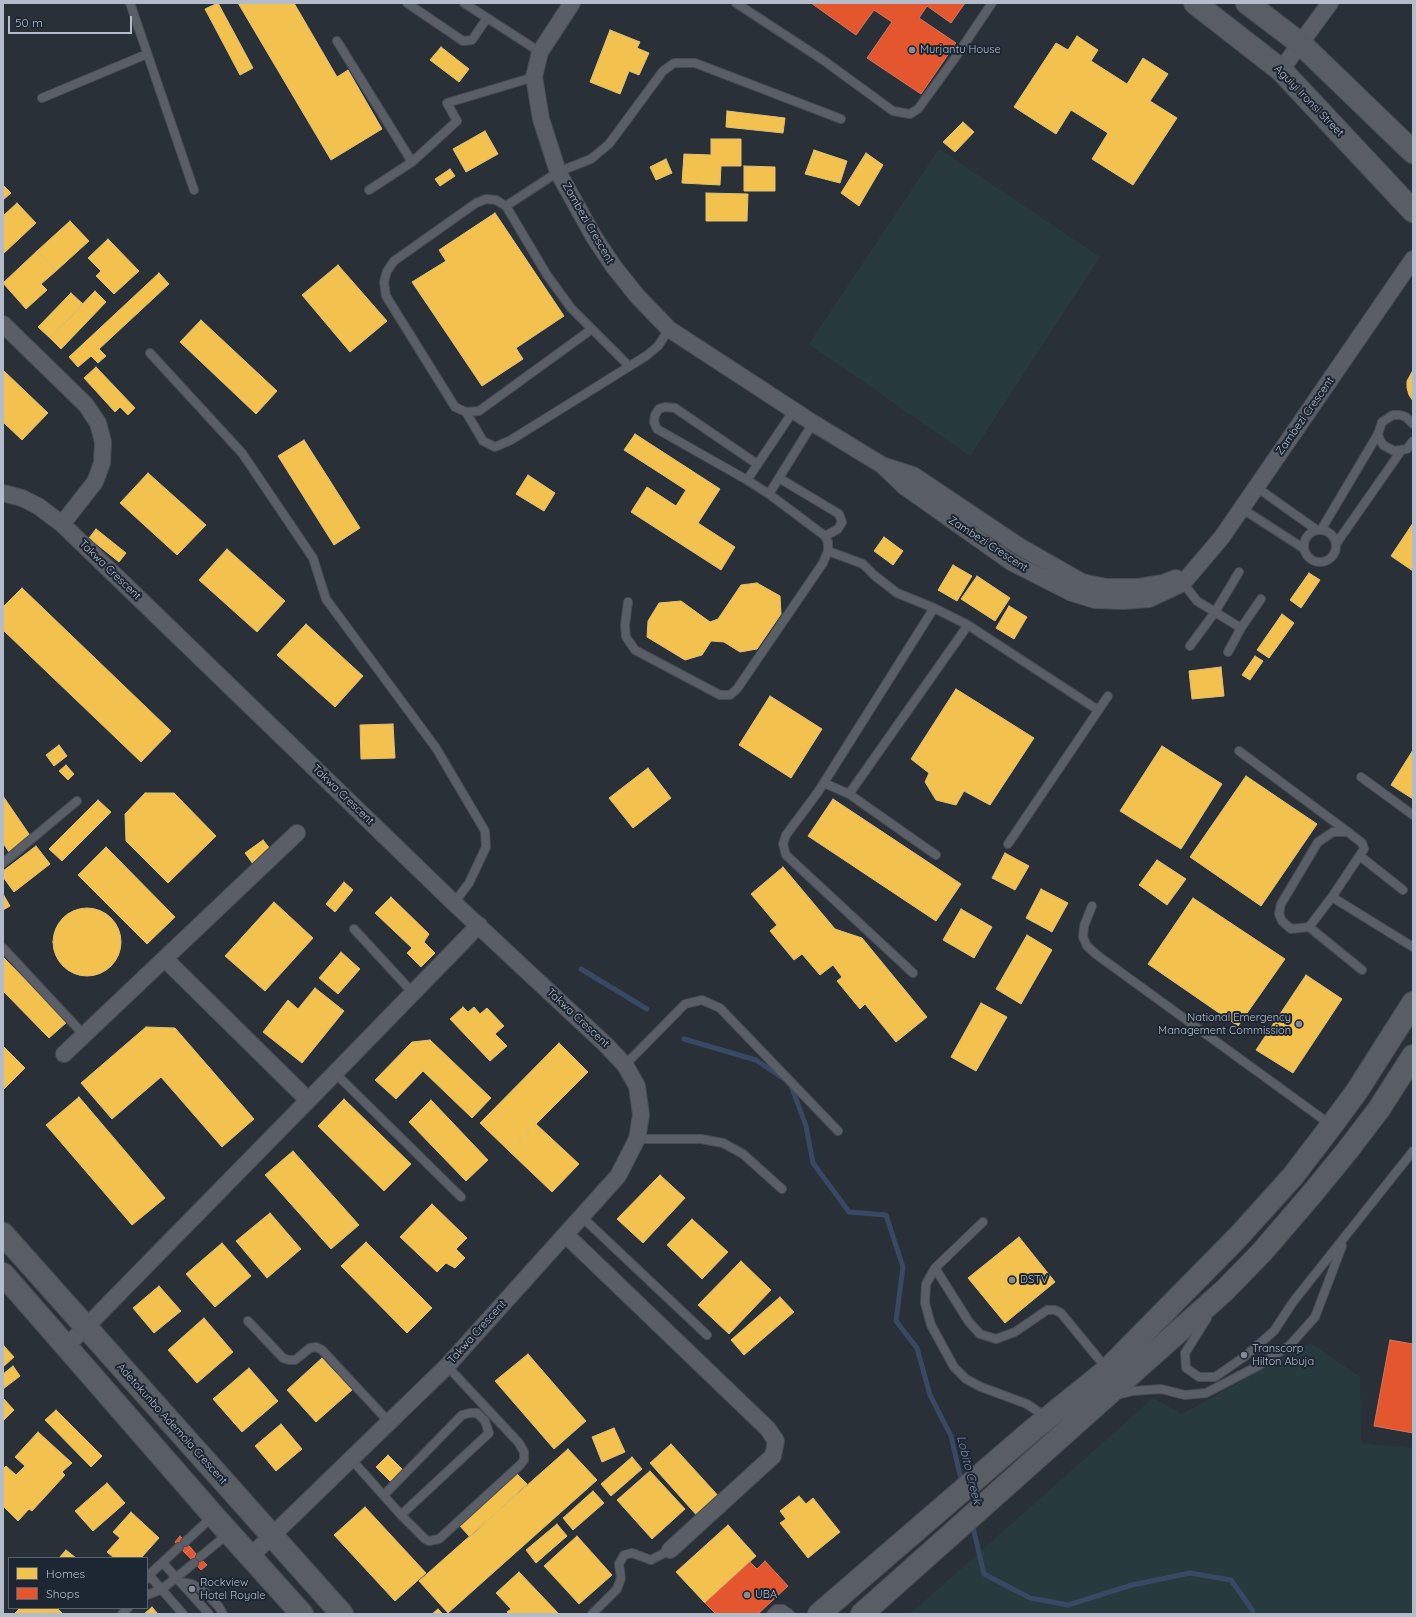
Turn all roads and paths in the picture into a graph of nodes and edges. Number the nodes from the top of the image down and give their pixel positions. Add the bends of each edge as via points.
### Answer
1 (130, 3) edge
2 (407, 3) edge
3 (464, 3) edge
4 (572, 3) edge
5 (736, 3) edge
6 (992, 3) edge
7 (1195, 3) edge
8 (1247, 3) edge
9 (1330, 3) edge
10 (487, 18) junction
11 (336, 41) dead end
12 (1301, 44) junction
13 (540, 52) junction
14 (147, 54) junction
15 (1281, 70) junction
16 (534, 77) junction
17 (42, 98) dead end
18 (841, 119) dead end
19 (1413, 152) edge
20 (412, 162) junction
21 (558, 172) junction
22 (194, 190) dead end
23 (369, 190) dead end
24 (506, 206) junction
25 (1413, 211) edge
26 (1413, 260) edge
27 (3, 324) edge
28 (592, 329) junction
29 (669, 329) junction
30 (150, 353) dead end
31 (629, 366) junction
32 (794, 410) junction
33 (466, 412) junction
34 (812, 423) junction
35 (1413, 424) edge
36 (1378, 434) junction
37 (1413, 442) edge
38 (1401, 451) junction
39 (757, 464) junction
40 (882, 465) junction
41 (779, 478) junction
42 (747, 480) junction
43 (1256, 487) junction
44 (3, 493) edge
45 (769, 494) junction
46 (1241, 508) junction
47 (62, 524) junction
48 (1319, 530) junction
49 (825, 536) junction
50 (1336, 544) junction
51 (1303, 548) junction
52 (828, 551) junction
53 (1193, 571) junction
54 (1239, 572) dead end
55 (1183, 583) junction
56 (1260, 599) dead end
57 (628, 602) dead end
58 (934, 608) junction
59 (1215, 612) junction
60 (968, 625) junction
61 (1242, 628) junction
62 (1190, 646) dead end
63 (1228, 652) dead end
64 (1108, 696) dead end
65 (1098, 710) junction
66 (1239, 751) dead end
67 (1361, 777) dead end
68 (824, 783) junction
69 (849, 794) junction
70 (77, 801) dead end
71 (1413, 815) edge
72 (1348, 832) junction
73 (297, 833) dead end
74 (1008, 844) dead end
75 (936, 855) dead end
76 (1360, 856) junction
77 (3, 863) edge
78 (1403, 890) dead end
79 (1332, 897) junction
80 (454, 903) junction
81 (1092, 906) dead end
82 (479, 925) junction
83 (1309, 927) junction
84 (354, 929) dead end
85 (1413, 947) edge
86 (3, 948) edge
87 (165, 959) junction
88 (1362, 970) dead end
89 (913, 973) dead end
90 (413, 993) junction
91 (1413, 1003) edge
92 (84, 1035) junction
93 (64, 1054) dead end
94 (1413, 1056) edge
95 (625, 1065) junction
96 (335, 1073) junction
97 (308, 1100) junction
98 (1332, 1125) junction
99 (838, 1131) dead end
100 (637, 1139) junction
101 (1413, 1151) edge
102 (782, 1189) dead end
103 (461, 1197) dead end
104 (582, 1217) junction
105 (983, 1222) dead end
106 (3, 1234) edge
107 (566, 1236) junction
108 (1344, 1239) junction
109 (935, 1268) junction
110 (3, 1274) edge
111 (1225, 1290) junction
112 (248, 1320) dead end
113 (85, 1328) junction
114 (707, 1335) dead end
115 (66, 1346) junction
116 (446, 1366) junction
117 (1107, 1370) junction
118 (1104, 1399) junction
119 (1048, 1419) junction
120 (389, 1422) junction
121 (351, 1459) junction
122 (384, 1495) junction
123 (213, 1515) junction
124 (401, 1515) junction
125 (229, 1532) junction
126 (272, 1536) junction
127 (670, 1550) joint
128 (251, 1556) junction
129 (163, 1563) junction
130 (148, 1577) edge
131 (178, 1580) junction
132 (162, 1589) junction
133 (148, 1594) edge
134 (183, 1614) edge
135 (208, 1614) edge
136 (223, 1614) edge
137 (302, 1614) edge
138 (342, 1614) edge
139 (592, 1614) edge
140 (770, 1614) edge
141 (790, 1614) edge
142 (819, 1614) edge
143 (862, 1614) edge

1 - 14 lane
2 - 10 lane via 463,41 472,40
3 - 10 lane
4 - 13 street, Zambezi Crescent
5 - 6 lane via 823,60 893,111 910,114 918,109
7 - 15 main road, Aguiyi Ironsi Street
8 - 12 main road
9 - 12 street
10 - 13 lane
11 - 20 lane
12 - 15 street
12 - 19 main road
13 - 16 street, Zambezi Crescent
14 - 17 lane
14 - 22 lane
15 - 25 main road, Aguiyi Ironsi Street
16 - 20 lane via 446,103 457,121
16 - 21 street, Zambezi Crescent via 541,120
18 - 21 lane via 695,63 674,63 663,71 609,144 591,159
20 - 23 lane
21 - 24 lane
21 - 29 street, Zambezi Crescent via 614,267
24 - 28 lane via 546,275 571,308
24 - 33 lane via 496,200 486,199 476,203 394,260 384,282 386,296 455,407
26 - 43 street, Zambezi Crescent
27 - 47 street via 86,405 98,423 103,442 102,463 95,482
28 - 31 lane
28 - 33 lane via 479,411
29 - 31 lane via 658,346
29 - 32 street, Zambezi Crescent
30 - 80 lane via 242,453 313,558 326,599 436,748 485,831 486,847 469,883
31 - 33 lane via 511,440 495,447 483,442
32 - 34 street, Zambezi Crescent
32 - 39 lane
34 - 40 street, Zambezi Crescent
34 - 41 lane
35 - 36 lane via 1406,417 1393,415 1382,422
36 - 38 lane via 1383,445 1394,451
36 - 48 lane
37 - 38 lane
38 - 50 lane
39 - 42 lane
39 - 42 lane via 675,408 665,407 655,415 657,429
40 - 53 street, Zambezi Crescent via 913,475 1019,546 1082,582 1106,587 1139,587 1163,583
40 - 55 street, Zambezi Crescent via 905,487 1011,562 1072,593 1095,600 1149,600
41 - 45 lane
41 - 49 lane via 839,514 842,522 838,529
42 - 45 lane
43 - 46 street, Zambezi Crescent
43 - 48 lane
44 - 47 street, Takwa Crescent via 38,506
45 - 49 lane
46 - 51 lane
46 - 53 street, Zambezi Crescent via 1222,537
47 - 80 street, Takwa Crescent
48 - 50 lane via 1330,533
48 - 51 lane via 1307,536
49 - 52 lane
50 - 51 lane via 1332,556 1322,562 1310,559
52 - 57 lane via 823,563 737,689 730,695 720,695 635,650 626,637
52 - 58 lane via 863,564 897,593
53 - 55 street, Zambezi Crescent
54 - 59 lane
55 - 59 lane via 1197,601
56 - 61 lane
58 - 60 lane
58 - 68 lane
59 - 61 lane
59 - 62 lane
60 - 65 lane
60 - 69 lane
61 - 63 lane
64 - 65 lane
65 - 74 lane
66 - 72 lane
67 - 71 lane
68 - 69 lane
68 - 89 lane via 786,835 783,844 786,855
69 - 75 lane
70 - 77 lane
72 - 76 lane via 1362,843 1364,849
72 - 83 lane via 1333,832 1318,842 1281,904 1279,914 1282,921 1291,929
73 - 87 street
76 - 78 lane
76 - 79 lane
79 - 83 lane
79 - 85 lane
80 - 82 street, Takwa Crescent
81 - 98 lane via 1084,926 1083,937 1087,946
82 - 90 street
82 - 95 street, Takwa Crescent
83 - 88 lane
84 - 90 lane
86 - 92 lane
87 - 92 street
87 - 97 street
90 - 96 street
91 - 98 main road via 1358,1091
92 - 93 street
94 - 111 main road via 1379,1109 1316,1190
95 - 99 lane via 685,1004 702,1000 720,1008
95 - 100 street, Takwa Crescent via 637,1086 641,1115
96 - 97 street
96 - 103 lane
97 - 113 street
98 - 117 main road via 1293,1176 1238,1237
100 - 102 lane via 701,1139 723,1143 743,1154
100 - 104 street, Takwa Crescent via 618,1176
101 - 108 lane
104 - 107 street, Takwa Crescent
104 - 114 lane
105 - 109 lane
106 - 113 main road, Adetokunbo Ademola Crescent
107 - 116 street, Takwa Crescent
107 - 127 street via 768,1429 776,1441 773,1456
108 - 111 lane via 1293,1302 1274,1331 1244,1357 1215,1377 1199,1377 1186,1368 1185,1353
108 - 118 lane via 1315,1317 1290,1345 1258,1366 1206,1393 1185,1395 1161,1389 1133,1391
109 - 117 lane via 969,1322 980,1334 996,1338 1015,1332 1047,1310 1055,1310 1061,1313
109 - 119 lane via 926,1284 925,1303 932,1325 954,1367 966,1379 1027,1404
110 - 115 main road
111 - 118 main road
112 - 120 lane via 283,1358 295,1360 310,1348 322,1350
113 - 115 street
113 - 126 main road, Adetokunbo Ademola Crescent
115 - 123 main road
116 - 120 street, Takwa Crescent
116 - 124 lane via 519,1444 524,1452 524,1460 439,1539 425,1539
117 - 119 main road
118 - 143 main road
119 - 142 main road
120 - 121 street, Takwa Crescent
121 - 122 lane
121 - 126 street, Takwa Crescent
122 - 124 lane
122 - 124 lane via 462,1415 477,1413 485,1421 489,1433
123 - 125 main road
123 - 129 lane
125 - 128 main road
125 - 131 lane
126 - 128 street, Takwa Crescent
126 - 138 main road, Adetokunbo Ademola Crescent
127 - 139 lane via 651,1560 632,1553 624,1555 618,1564 621,1578 617,1589
128 - 137 main road
129 - 130 lane
129 - 131 lane
130 - 132 lane
131 - 132 lane
131 - 135 lane
131 - 136 lane via 204,1591
132 - 133 lane
132 - 134 lane
140 - 141 lane via 776,1609 783,1609

